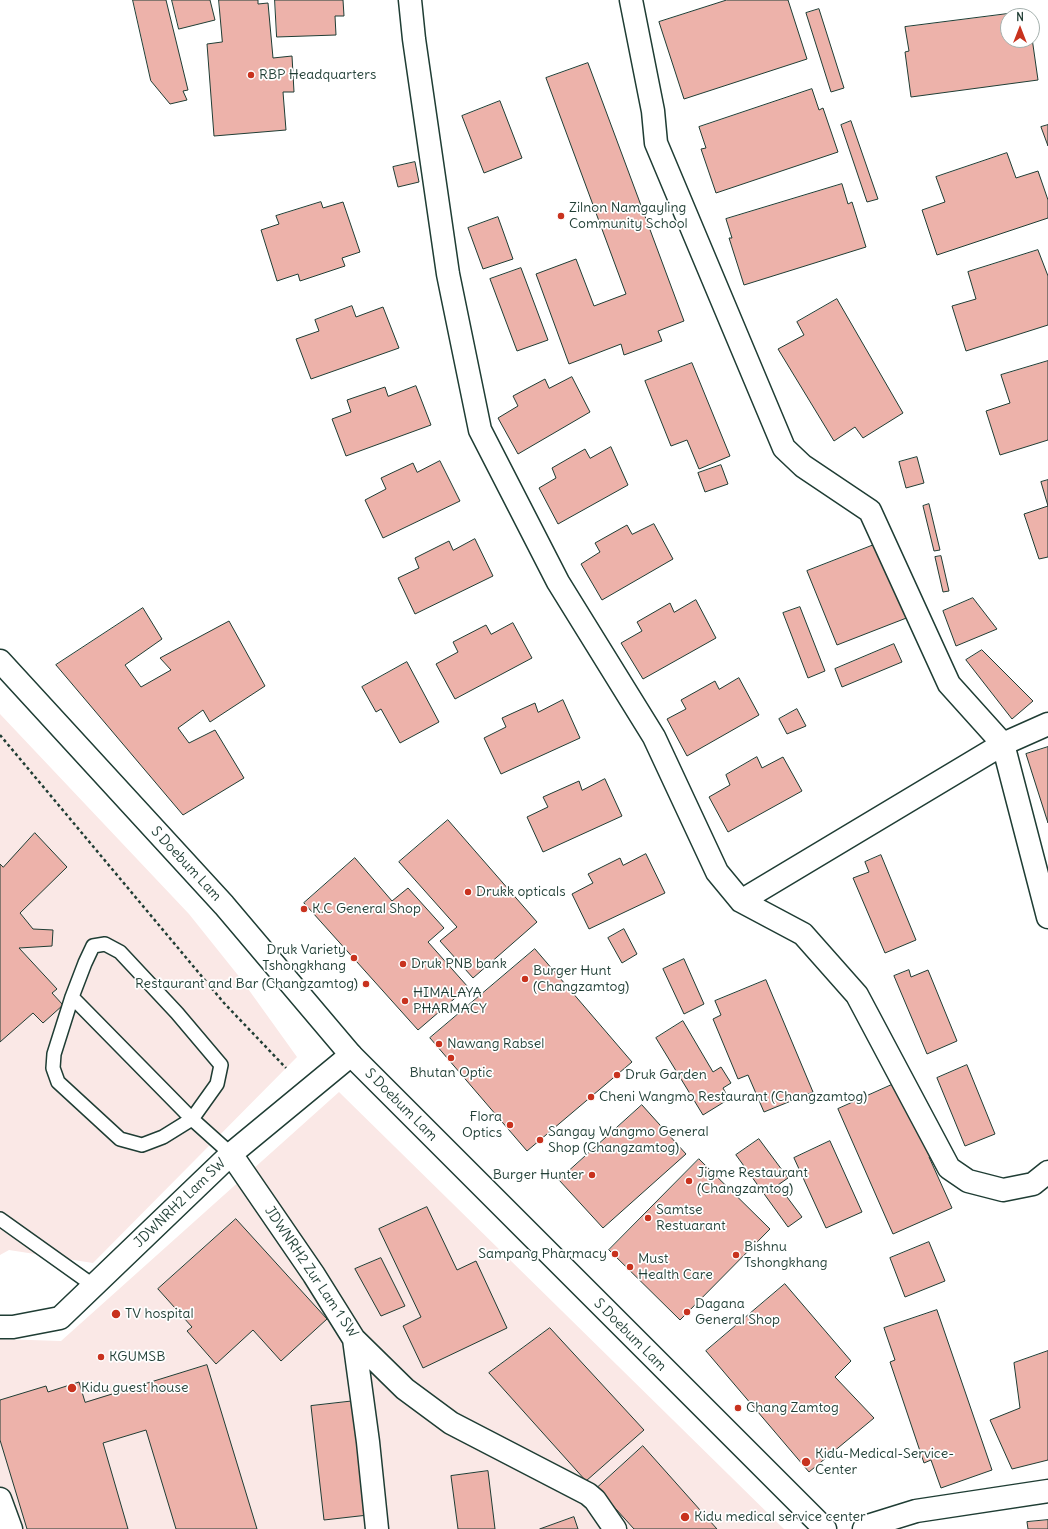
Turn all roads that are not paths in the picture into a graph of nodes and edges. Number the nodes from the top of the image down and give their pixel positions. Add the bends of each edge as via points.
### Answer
1 (410, 0) edge
2 (631, 0) edge
3 (0, 661) edge
4 (1048, 724) edge
5 (1003, 744) junction
6 (741, 901) junction
7 (1048, 917) edge
8 (72, 997) junction
9 (351, 1055) junction
10 (192, 1119) junction
11 (231, 1154) junction
12 (1048, 1172) edge
13 (0, 1219) edge
14 (94, 1286) junction
15 (0, 1327) edge
16 (354, 1339) junction
17 (1048, 1491) edge
18 (0, 1499) edge
19 (11, 1529) edge
20 (377, 1529) edge
21 (615, 1529) edge
22 (825, 1529) edge
23 (864, 1529) edge

1 - 6 street via 448,274 480,430 558,582 654,737 717,872
2 - 5 street via 653,111 656,143 784,448 803,466 870,511 949,684
3 - 9 street, S Doebum Lam via 224,905
4 - 5 street
5 - 6 street
5 - 7 street
6 - 12 street via 803,934 857,995 948,1168 968,1181 1003,1190 1033,1184
8 - 10 lane
8 - 10 lane via 54,1054 53,1068 58,1082 120,1139 134,1143 142,1145 162,1137
8 - 10 lane via 93,946 105,944 120,952 221,1065 217,1084
9 - 11 street, JDWNRH2 Lam SW
9 - 22 street, S Doebum Lam
10 - 11 lane
11 - 14 street, JDWNRH2 Lam SW
11 - 16 street, JDWNRH2 Zur Lam 1 SW via 314,1275
13 - 14 lane
14 - 15 street, JDWNRH2 Lam SW via 60,1318
16 - 20 street
16 - 21 street, JDWNRH2 Zur Lam 1 SW via 406,1389 451,1424 588,1494 596,1500
17 - 23 street via 916,1511 871,1524
18 - 19 street

